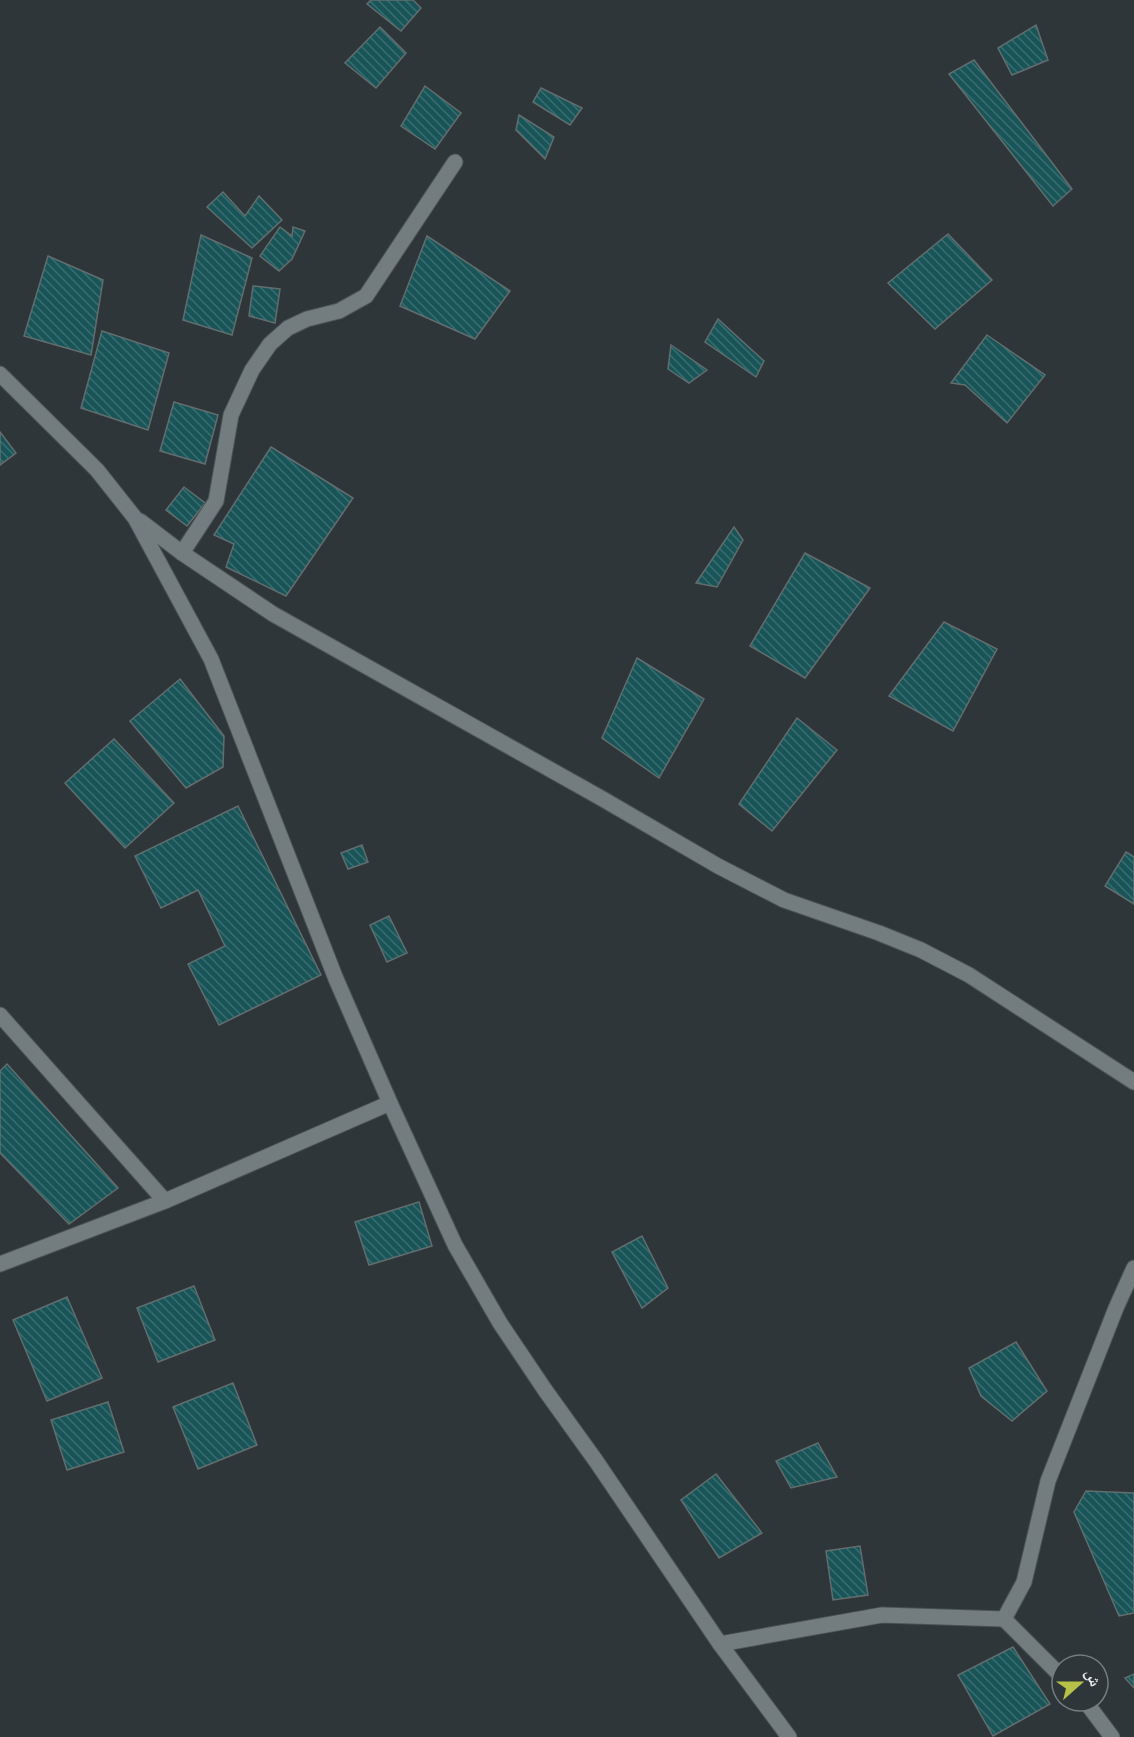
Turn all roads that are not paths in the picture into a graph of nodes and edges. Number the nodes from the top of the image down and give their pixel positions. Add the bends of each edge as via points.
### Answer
1 (455, 162) dead end
2 (0, 374) edge
3 (135, 518) junction
4 (182, 553) junction
5 (0, 1015) edge
6 (1134, 1082) edge
7 (390, 1103) junction
8 (165, 1201) junction
9 (0, 1264) edge
10 (1134, 1268) edge
11 (1004, 1619) junction
12 (720, 1644) junction
13 (1050, 1665) edge
14 (1094, 1713) edge
15 (789, 1737) edge
16 (1112, 1737) edge

1 - 4 street via 366,296 339,311 288,328 270,344 252,370 231,415 216,501
2 - 3 street via 97,470
3 - 4 street
3 - 7 street via 211,658 336,979
4 - 6 street via 273,614 718,866 784,900 921,950 969,975
5 - 8 street
7 - 8 street
7 - 12 street via 455,1245 500,1323
8 - 9 street
10 - 11 street via 1048,1481 1024,1582
11 - 12 street via 882,1615
11 - 13 street
12 - 15 street
14 - 16 street

